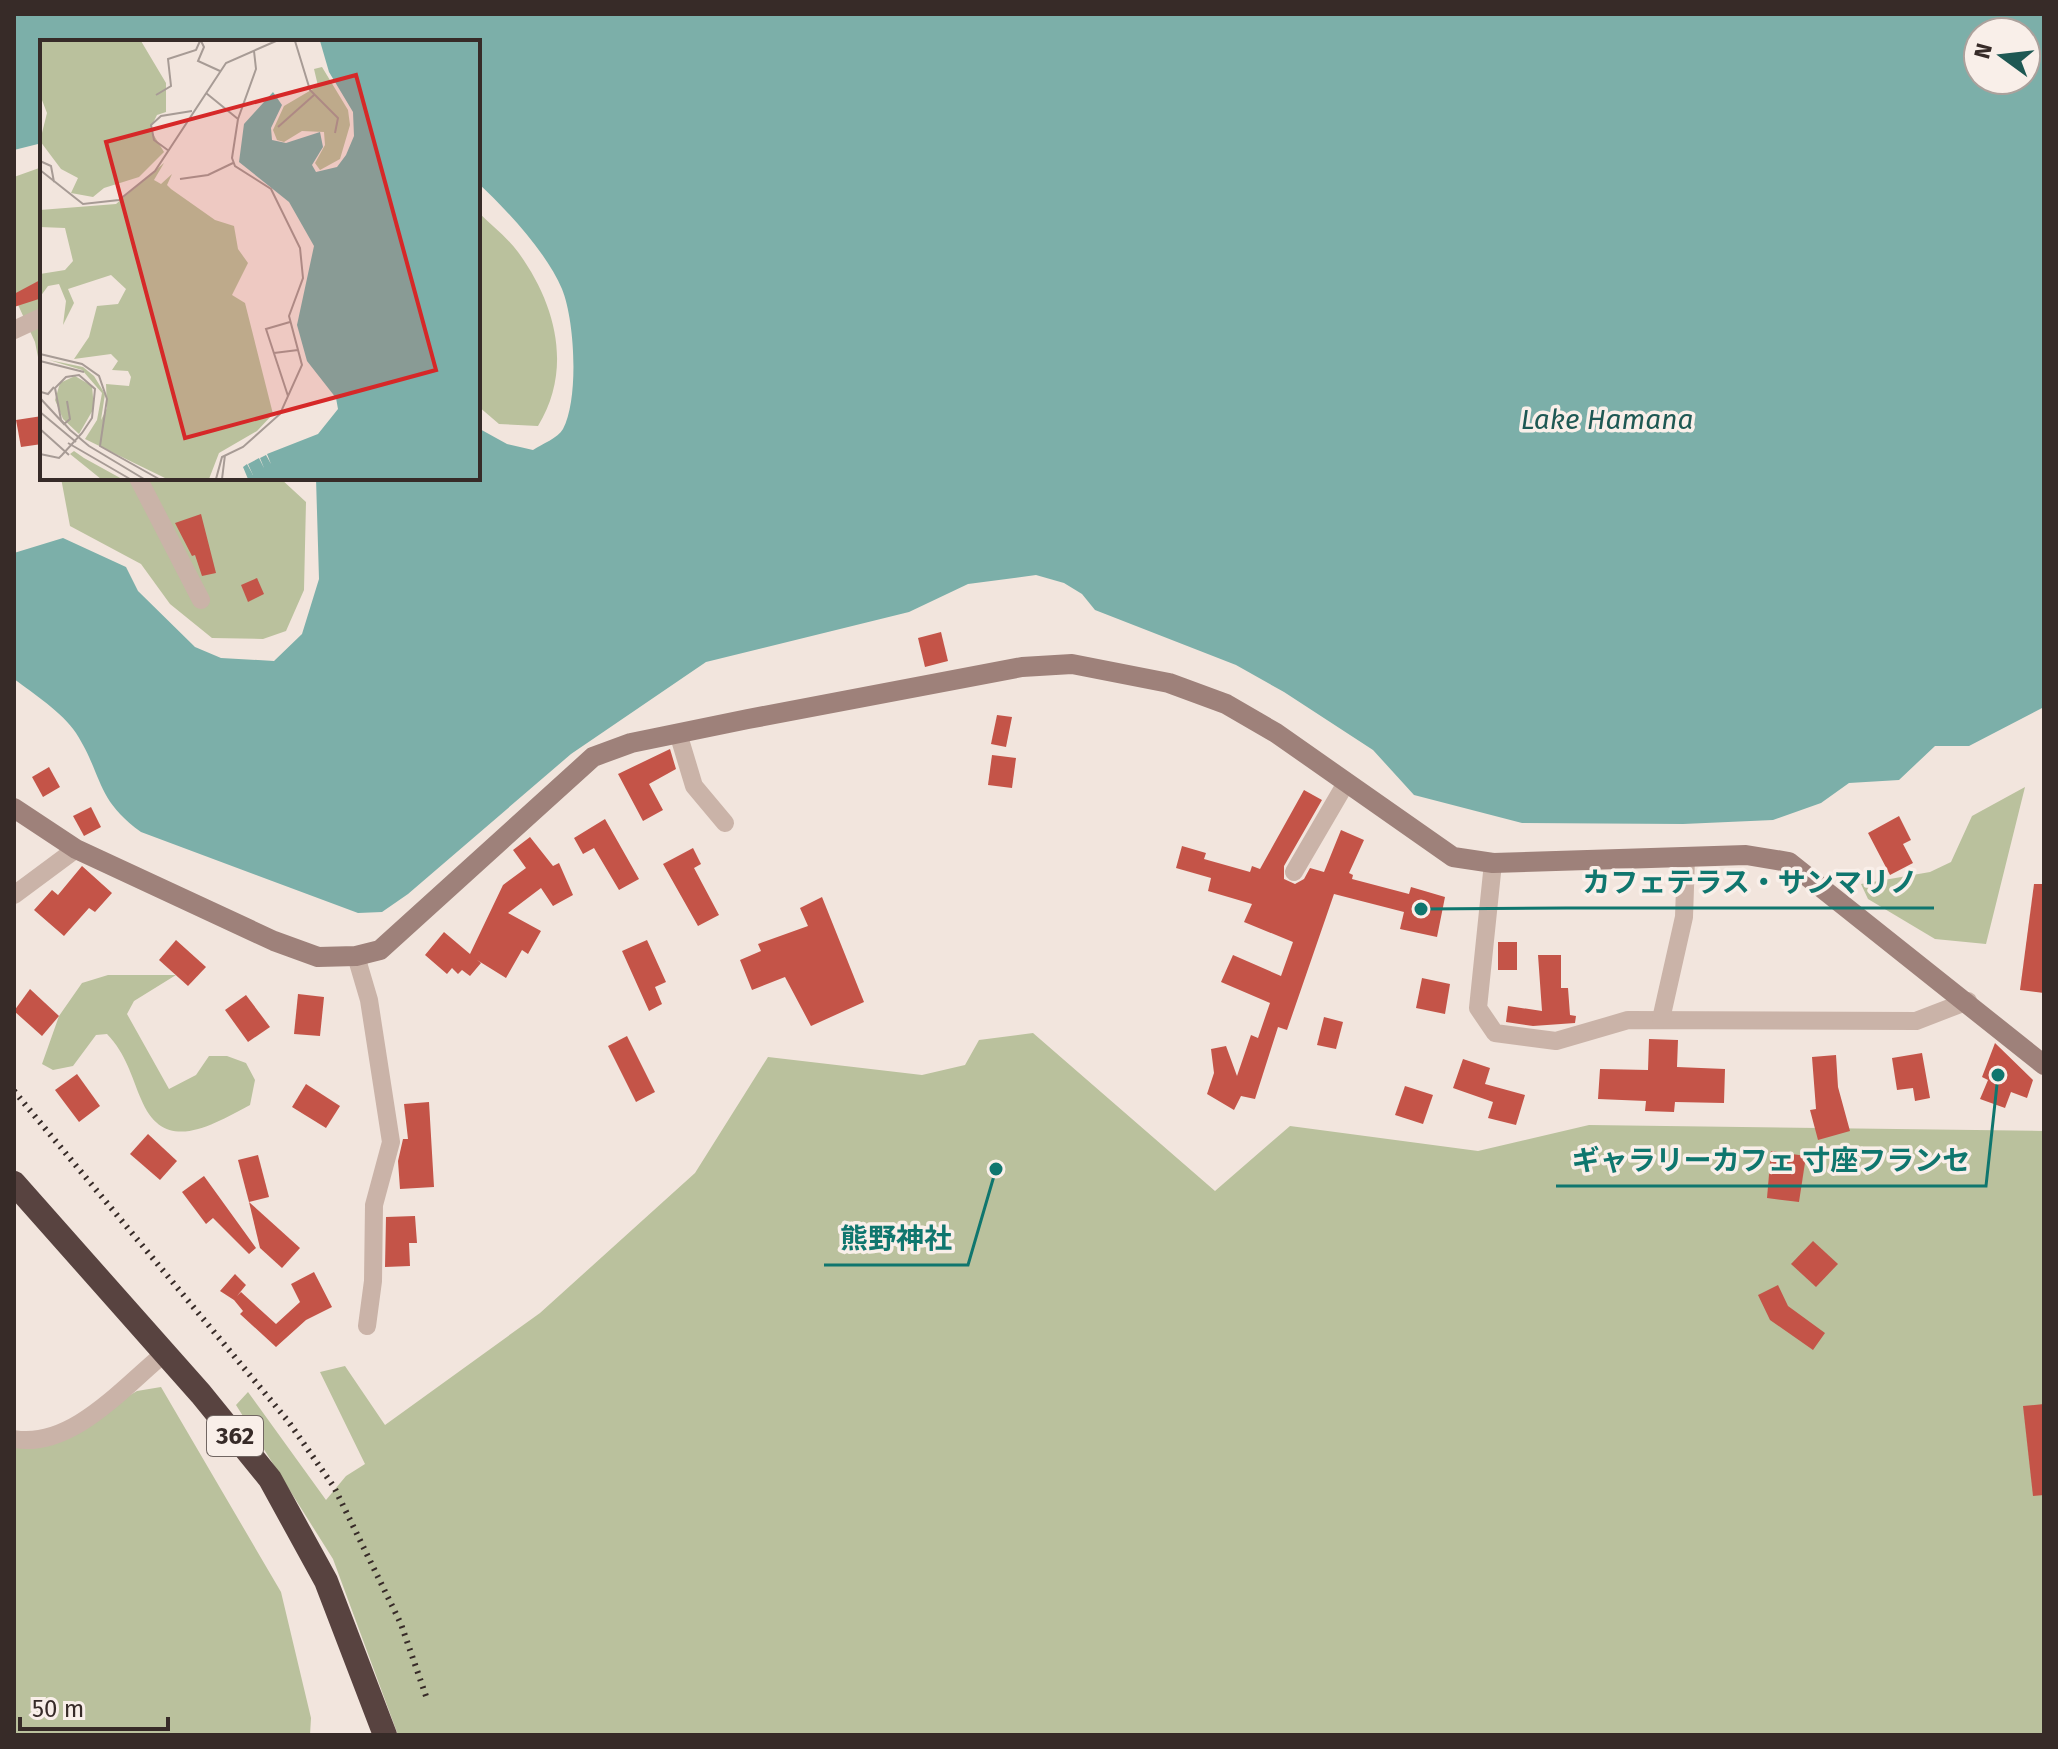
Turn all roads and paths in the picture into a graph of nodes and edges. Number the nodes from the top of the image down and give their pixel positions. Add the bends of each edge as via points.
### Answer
1 (40, 318) edge
2 (14, 330) edge
3 (139, 480) edge
4 (201, 600) dead end
5 (678, 733) junction
6 (1346, 783) junction
7 (14, 808) edge
8 (725, 823) dead end
9 (76, 849) junction
10 (1686, 858) junction
11 (1493, 863) junction
12 (1294, 872) dead end
13 (14, 895) edge
14 (356, 956) junction
15 (1968, 1001) junction
16 (1661, 1019) junction
17 (2044, 1065) edge
18 (14, 1183) edge
19 (367, 1326) dead end
20 (165, 1353) junction
21 (14, 1439) edge
22 (385, 1735) edge

1 - 2 street
3 - 4 street
5 - 6 street via 1022,667 1072,664 1169,683 1226,704
5 - 8 street via 694,786
5 - 14 street via 593,757 380,950
6 - 11 street via 1453,857
6 - 12 street
7 - 9 street
9 - 13 street
9 - 14 street via 274,941 318,957
10 - 11 street
10 - 15 street via 1746,855 1789,862
10 - 16 street via 1684,917
11 - 16 street via 1478,1008 1495,1033 1556,1041 1628,1020
14 - 19 street via 369,1000 391,1142 374,1205
15 - 16 street via 1916,1021
15 - 17 street
18 - 20 highway, 362
20 - 21 street via 70,1430 31,1442
20 - 22 highway, 362 via 270,1479 326,1581

